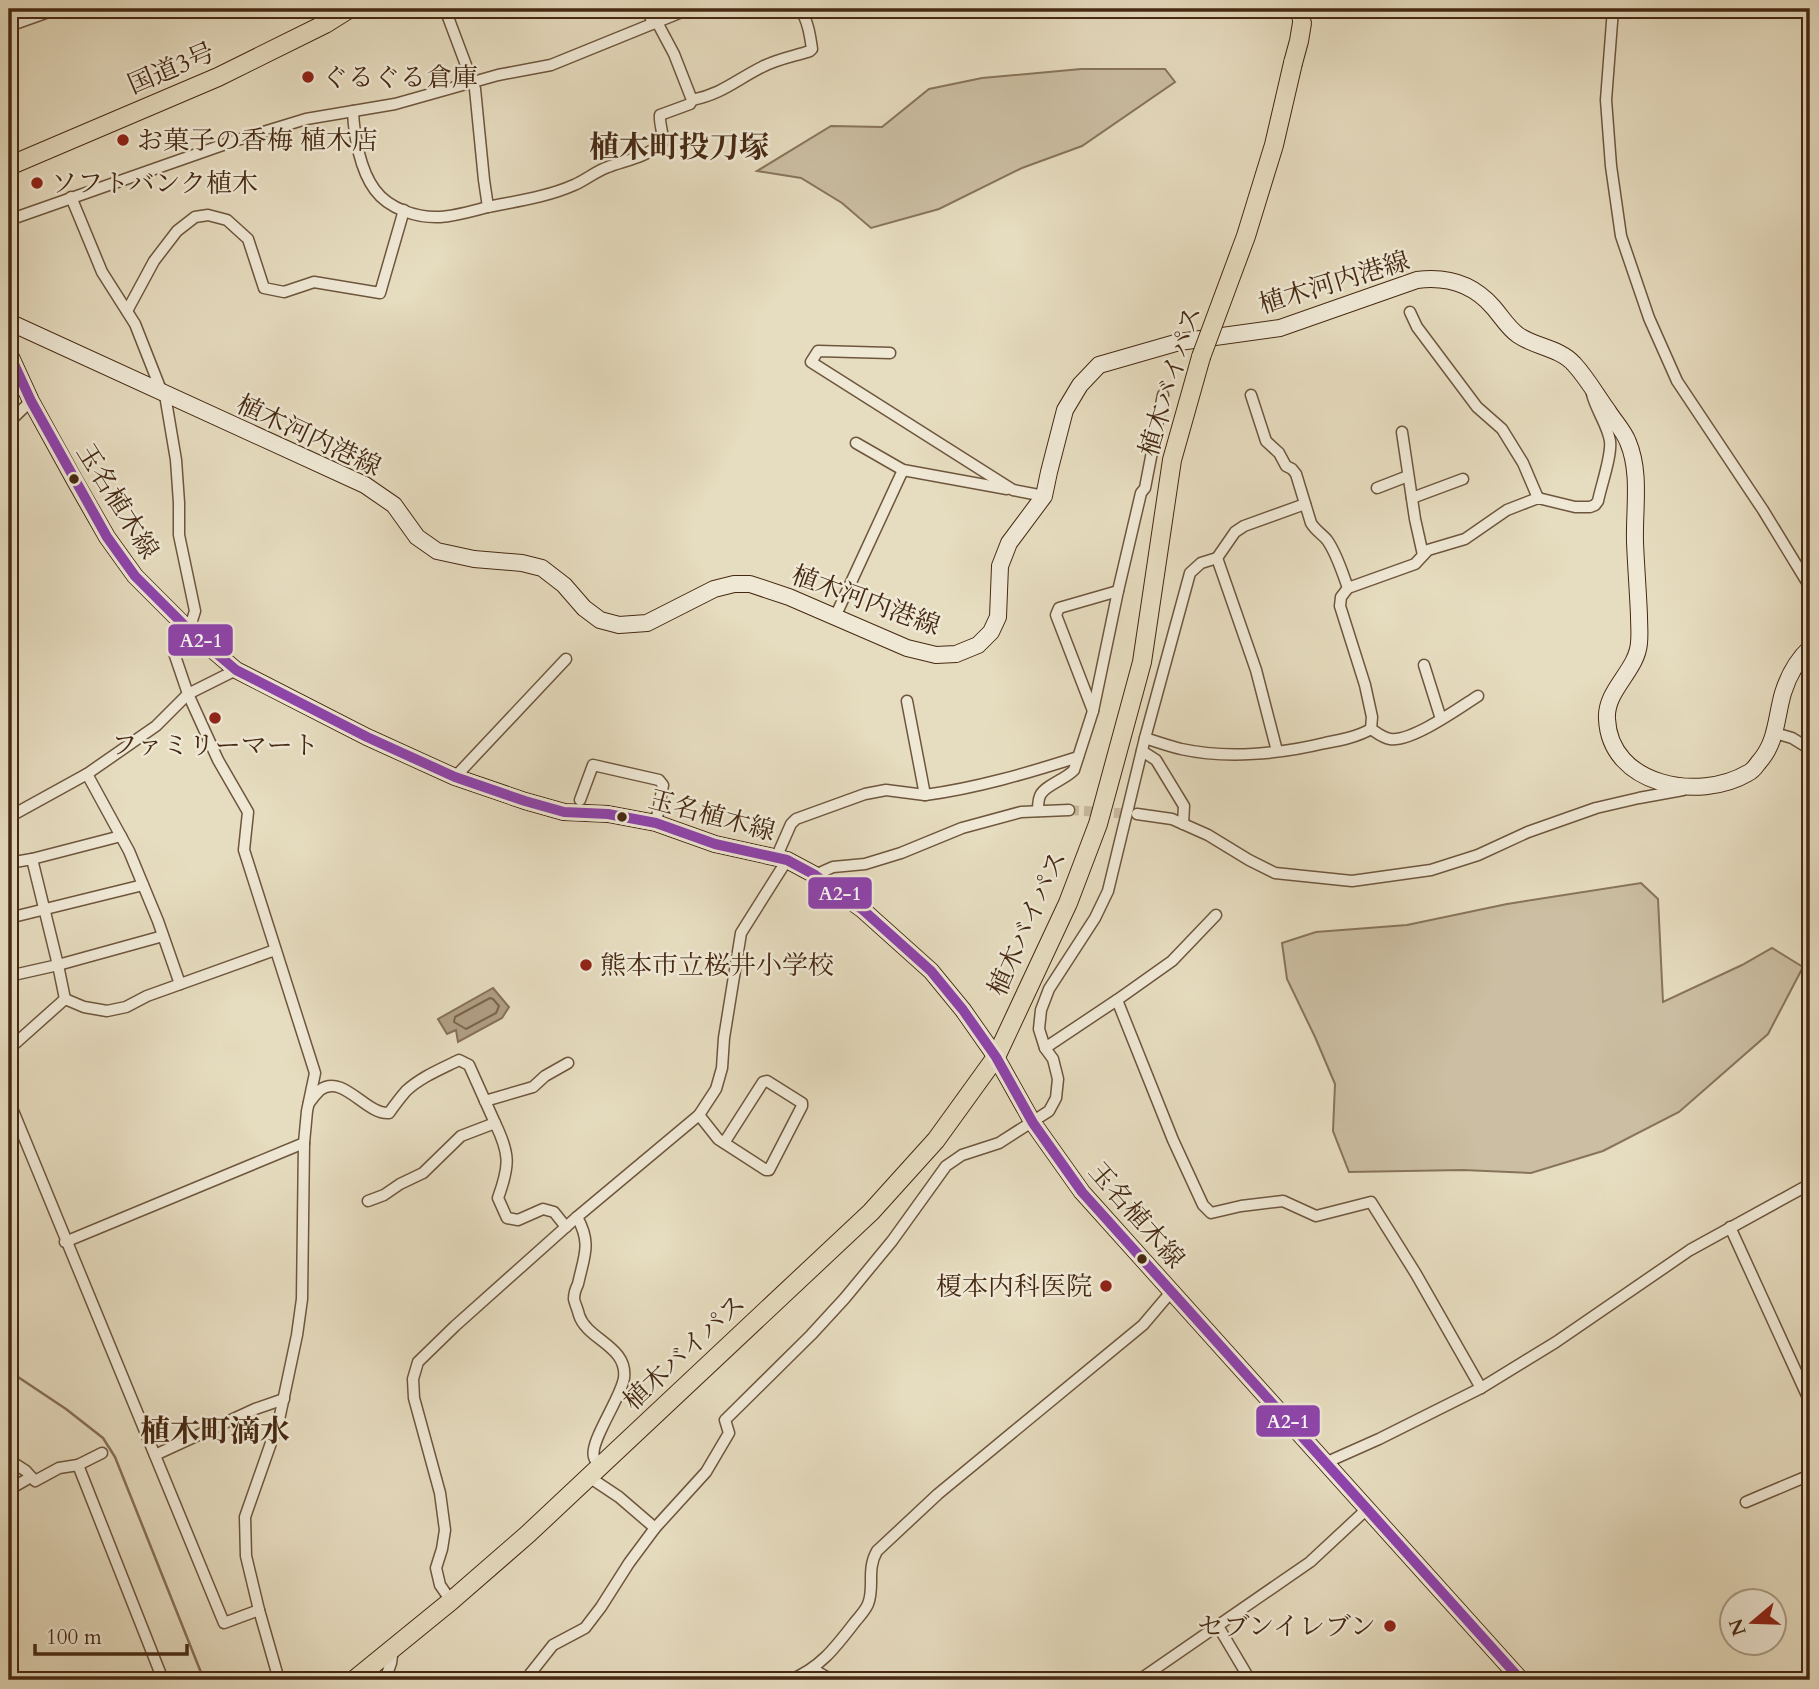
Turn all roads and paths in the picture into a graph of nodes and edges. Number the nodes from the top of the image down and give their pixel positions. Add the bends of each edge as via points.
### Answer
1 (51, 9) edge
2 (349, 9) edge
3 (445, 9) edge
4 (647, 9) edge
5 (688, 9) edge
6 (800, 9) edge
7 (1613, 9) edge
8 (1300, 16) edge
9 (653, 23) junction
10 (9, 24) edge
11 (472, 82) junction
12 (692, 100) junction
13 (353, 111) junction
14 (9, 166) edge
15 (71, 197) junction
16 (488, 207) junction
17 (404, 210) junction
18 (9, 220) edge
19 (127, 311) junction
20 (1410, 312) dead end
21 (9, 322) edge
22 (9, 353) edge
23 (890, 353) dead end
24 (1590, 386) junction
25 (162, 393) junction
26 (1163, 395) dead end
27 (1251, 395) dead end
28 (31, 401) junction
29 (9, 422) edge
30 (1402, 432) dead end
31 (856, 443) dead end
32 (903, 470) junction
33 (1409, 476) junction
34 (1463, 479) dead end
35 (1377, 488) dead end
36 (1013, 490) junction
37 (1044, 496) junction
38 (1412, 498) junction
39 (1538, 498) junction
40 (1305, 503) junction
41 (1423, 555) junction
42 (1217, 558) junction
43 (1810, 587) edge
44 (1348, 588) junction
45 (1118, 592) junction
46 (835, 617) junction
47 (189, 630) junction
48 (1810, 648) edge
49 (566, 659) dead end
50 (1424, 665) dead end
51 (236, 670) junction
52 (188, 694) junction
53 (1478, 696) dead end
54 (907, 701) dead end
55 (1093, 711) junction
56 (1441, 719) junction
57 (1371, 729) junction
58 (1775, 733) junction
59 (1145, 738) junction
60 (1810, 749) edge
61 (1142, 751) junction
62 (1277, 751) junction
63 (1078, 757) junction
64 (87, 774) junction
65 (455, 777) junction
66 (1694, 788) junction
67 (925, 795) junction
68 (580, 800) dead end
69 (1069, 810) tunnel mouth
70 (1038, 811) junction
71 (1137, 814) tunnel mouth
72 (9, 817) edge
73 (656, 823) junction
74 (1183, 824) junction
75 (121, 836) junction
76 (32, 859) junction
77 (781, 859) junction
78 (9, 863) edge
79 (815, 874) junction
80 (143, 885) junction
81 (45, 910) junction
82 (1216, 915) dead end
83 (9, 918) edge
84 (163, 936) junction
85 (275, 950) junction
86 (58, 965) junction
87 (9, 976) edge
88 (180, 984) junction
89 (65, 999) junction
90 (1117, 1000) junction
91 (1045, 1048) junction
92 (9, 1049) edge
93 (996, 1057) junction
94 (568, 1063) dead end
95 (9, 1101) edge
96 (485, 1101) junction
97 (308, 1104) junction
98 (699, 1115) junction
99 (495, 1123) junction
100 (1033, 1123) junction
101 (304, 1143) junction
102 (724, 1143) junction
103 (1810, 1184) edge
104 (368, 1201) dead end
105 (577, 1217) junction
106 (566, 1227) junction
107 (1730, 1227) junction
108 (65, 1242) junction
109 (1171, 1292) junction
110 (1481, 1388) junction
111 (284, 1399) junction
112 (1810, 1402) edge
113 (102, 1453) dead end
114 (155, 1455) junction
115 (9, 1460) edge
116 (1325, 1463) junction
117 (78, 1465) junction
118 (595, 1472) junction
119 (1810, 1475) edge
120 (32, 1477) junction
121 (10, 1489) edge
122 (1746, 1503) dead end
123 (1367, 1509) junction
124 (655, 1528) junction
125 (451, 1601) junction
126 (259, 1610) junction
127 (1218, 1626) junction
128 (393, 1650) junction
129 (812, 1669) junction
130 (163, 1680) edge
131 (279, 1680) edge
132 (354, 1680) edge
133 (385, 1680) edge
134 (529, 1680) edge
135 (790, 1680) edge
136 (832, 1680) edge
137 (1139, 1680) edge
138 (1250, 1680) edge
139 (1521, 1680) edge

1 - 10 street
2 - 14 highway, 国道3号 via 218,78
3 - 11 street
4 - 9 street
5 - 9 street
6 - 12 street via 810,51 771,63 726,89
7 - 43 street via 1606,100 1611,166 1621,236 1648,318 1677,381
8 - 93 highway, 植木バイパス, bridge via 1299,41 1274,145 1172,460 1142,662 1098,824 1068,903
9 - 11 street via 551,65
9 - 12 street via 658,24 674,54
11 - 13 street
11 - 16 street
12 - 16 street via 660,114 663,142 655,150 604,168 574,185
13 - 15 street via 306,119
13 - 17 street via 367,174 376,191
15 - 18 street
15 - 19 street via 102,272
16 - 17 street via 438,217
17 - 19 street via 380,293 314,282 284,292 264,288 248,239 227,220 208,215 195,217 177,232 154,261
19 - 25 street
20 - 39 street via 1477,407 1502,429
21 - 25 main road, 植木河内港線
22 - 28 main road, 玉名植木線
23 - 36 street via 818,351 811,362
24 - 37 main road, 植木河内港線 via 1573,363 1519,336 1487,300 1462,284 1418,280 1280,328 1179,342 1100,365 1080,385 1065,410
24 - 39 street via 1610,440 1598,501 1590,508
24 - 66 main road, 植木河内港線 via 1627,440 1636,496 1640,644 1633,665 1612,696 1606,716 1609,735 1618,755 1633,771 1666,784
25 - 46 main road, 植木河内港線 via 365,485 394,505 417,537 437,551 542,568 600,620 619,625 647,623 714,589 734,584 750,584
25 - 47 street via 176,460 179,535 195,611
26 - 45 street
27 - 40 street via 1266,441 1296,474
28 - 29 street
28 - 47 main road, 玉名植木線 via 107,537 135,576
30 - 33 street
31 - 32 street
32 - 36 street
32 - 46 street
33 - 35 street
33 - 38 street
34 - 38 street
36 - 37 street
37 - 46 main road, 植木河内港線 via 1009,543 1000,566 998,617 978,645 956,654 936,655 907,648
38 - 41 street
39 - 41 street via 1507,510 1465,539
40 - 42 street via 1235,532
40 - 44 street via 1315,530 1332,548
41 - 44 street via 1415,564
42 - 59 street via 1190,573
42 - 62 street via 1256,670
44 - 57 street via 1340,606 1365,685
45 - 55 street
45 - 55 street via 1059,608 1056,615
47 - 51 main road, 玉名植木線
47 - 52 street via 173,650
48 - 58 main road, 植木河内港線 via 1791,674
49 - 65 street
50 - 56 street
51 - 52 street
51 - 65 main road, 玉名植木線
52 - 64 street via 156,726
52 - 85 street via 248,812 244,850
53 - 56 street
54 - 67 street
55 - 63 street
56 - 57 street via 1401,738 1390,739
57 - 62 street via 1319,745
58 - 60 street
58 - 66 main road, 植木河内港線 via 1766,754 1750,772
59 - 61 street
59 - 62 street via 1205,752
61 - 74 street via 1156,760 1184,806
61 - 91 street via 1108,891 1041,1010 1039,1030
63 - 67 street via 1006,779
63 - 70 street via 1068,777 1040,794
64 - 72 street
64 - 75 street
65 - 73 main road, 玉名植木線 via 564,812
66 - 74 street via 1596,808 1431,870 1352,881 1276,873
67 - 77 street via 886,790 796,819
68 - 73 street via 593,765 659,780 663,785
69 - 70 street
70 - 79 street via 962,828 901,853
71 - 74 street
73 - 77 main road, 玉名植木線 via 715,844
75 - 76 street
75 - 80 street
76 - 78 street
76 - 81 street
77 - 79 main road, 玉名植木線
77 - 98 street via 741,933 722,1068
79 - 93 main road, 玉名植木線 via 931,971
80 - 81 street
80 - 84 street
81 - 83 street
81 - 86 street
82 - 90 street via 1172,961
84 - 86 street
84 - 88 street
85 - 88 street
85 - 97 street via 315,1073
86 - 87 street
86 - 89 street
88 - 89 street via 107,1011
89 - 92 street
90 - 91 street
90 - 110 street via 1203,1205 1211,1213 1283,1201 1316,1216 1371,1202
91 - 100 street via 1058,1079 1056,1098 1049,1111
93 - 100 main road, 玉名植木線
93 - 118 highway, 植木バイパス via 936,1140 871,1212
94 - 96 street via 533,1087
95 - 108 street
96 - 97 street via 469,1065 459,1060 415,1084 389,1113 380,1114 336,1086 322,1089
96 - 99 street
97 - 101 street
98 - 102 street
98 - 105 street
99 - 104 street via 461,1136 423,1173
99 - 106 street via 508,1154 498,1198 507,1218 517,1220 543,1209 554,1212
100 - 109 main road, 玉名植木線 via 1082,1192
100 - 124 street via 946,1166 845,1298 725,1420 729,1433 706,1472
101 - 108 street
101 - 111 street via 302,1300
102 - 102 street via 769,1170 802,1102 763,1082
103 - 107 street
105 - 106 street
105 - 118 street via 587,1245 574,1298 581,1321 615,1351 624,1375 595,1446
106 - 125 street via 455,1326 415,1371 414,1398 440,1493 445,1530 436,1568
107 - 110 street
107 - 112 street
108 - 114 street
109 - 116 main road, 玉名植木線
109 - 129 street via 1143,1325 938,1494 877,1551 867,1605 822,1663
110 - 116 street
111 - 114 street
111 - 126 street via 244,1517 246,1556
113 - 117 street
114 - 126 street via 223,1623
115 - 120 street
116 - 123 main road, 玉名植木線
117 - 120 street via 59,1468 35,1481
117 - 130 street
118 - 124 street
118 - 125 highway, 植木バイパス
119 - 122 street
120 - 121 street
123 - 127 street via 1310,1562
123 - 139 main road, 玉名植木線
124 - 134 street via 585,1628 553,1645
125 - 128 highway, 植木バイパス
126 - 131 street
127 - 137 street
127 - 138 street
128 - 132 highway, 植木バイパス
128 - 133 street
129 - 135 street
129 - 136 street

